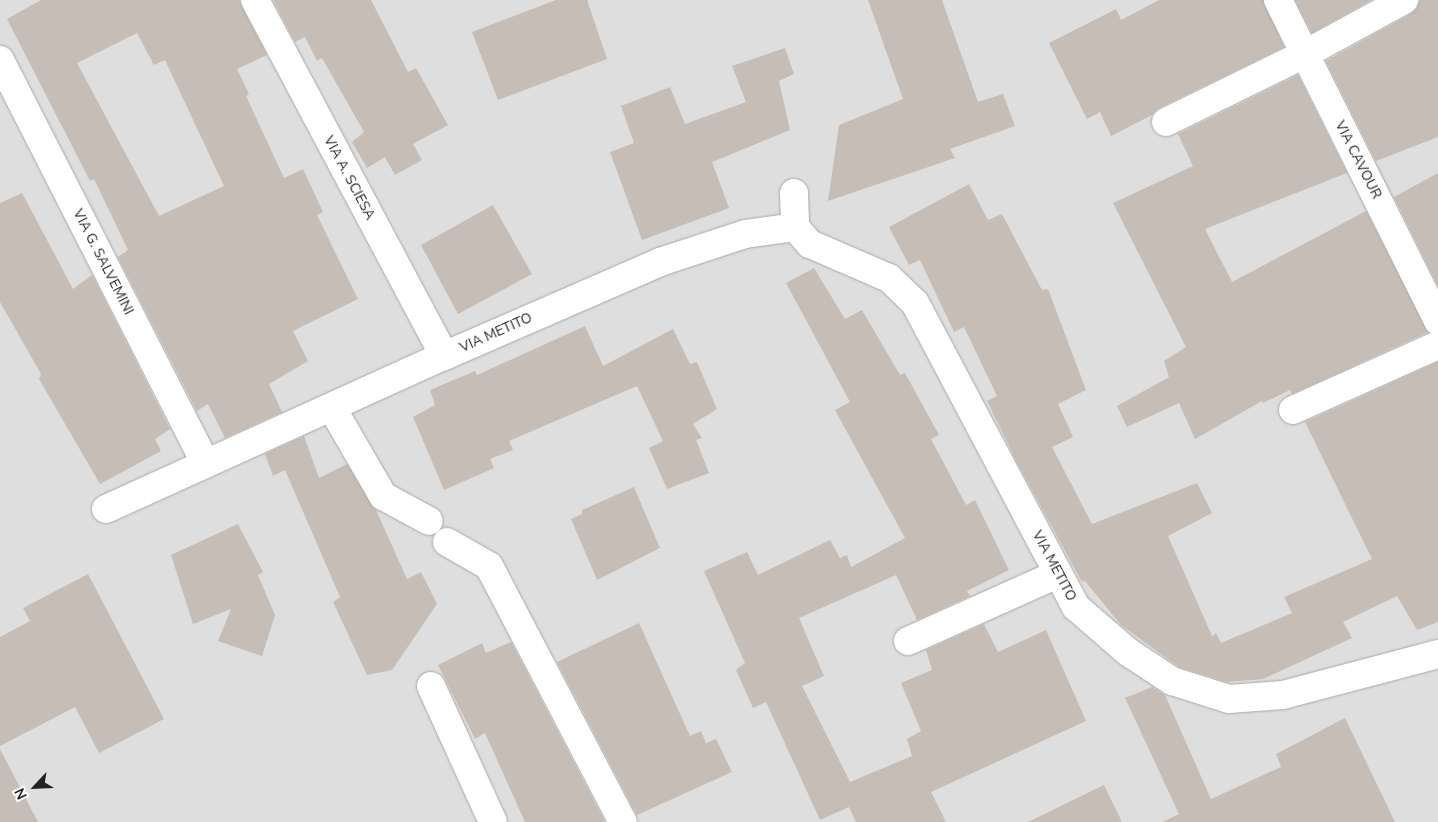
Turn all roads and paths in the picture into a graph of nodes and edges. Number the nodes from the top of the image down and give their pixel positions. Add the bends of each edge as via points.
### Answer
1 (255, 0) edge
2 (1278, 0) edge
3 (1404, 0) edge
4 (1305, 54) junction
5 (0, 60) edge
6 (1166, 122) dead end
7 (794, 193) dead end
8 (795, 227) junction
9 (1438, 321) edge
10 (1438, 345) edge
11 (444, 356) junction
12 (332, 408) junction
13 (1293, 410) dead end
14 (206, 464) junction
15 (106, 509) dead end
16 (429, 522) dead end
17 (447, 542) dead end
18 (1058, 574) junction
19 (908, 641) dead end
20 (1438, 654) edge
21 (430, 686) dead end
22 (493, 822) edge
23 (624, 822) edge

1 - 11 street, VIA A. SCIESA
2 - 4 street, VIA CAVOUR
3 - 4 street
4 - 6 street
4 - 9 street, VIA CAVOUR
5 - 14 street, VIA G. SALVEMINI
7 - 8 street
8 - 11 street, VIA METITO via 745,234 704,245
8 - 18 street, VIA METITO via 810,244 889,278 914,303
10 - 13 street
11 - 12 street, VIA METITO
12 - 14 street, VIA METITO
12 - 16 street via 383,496
14 - 15 street, VIA METITO
17 - 23 street via 490,566
18 - 19 street
18 - 20 street, VIA METITO via 1076,607 1128,652 1172,681 1230,699 1283,695
21 - 22 street

